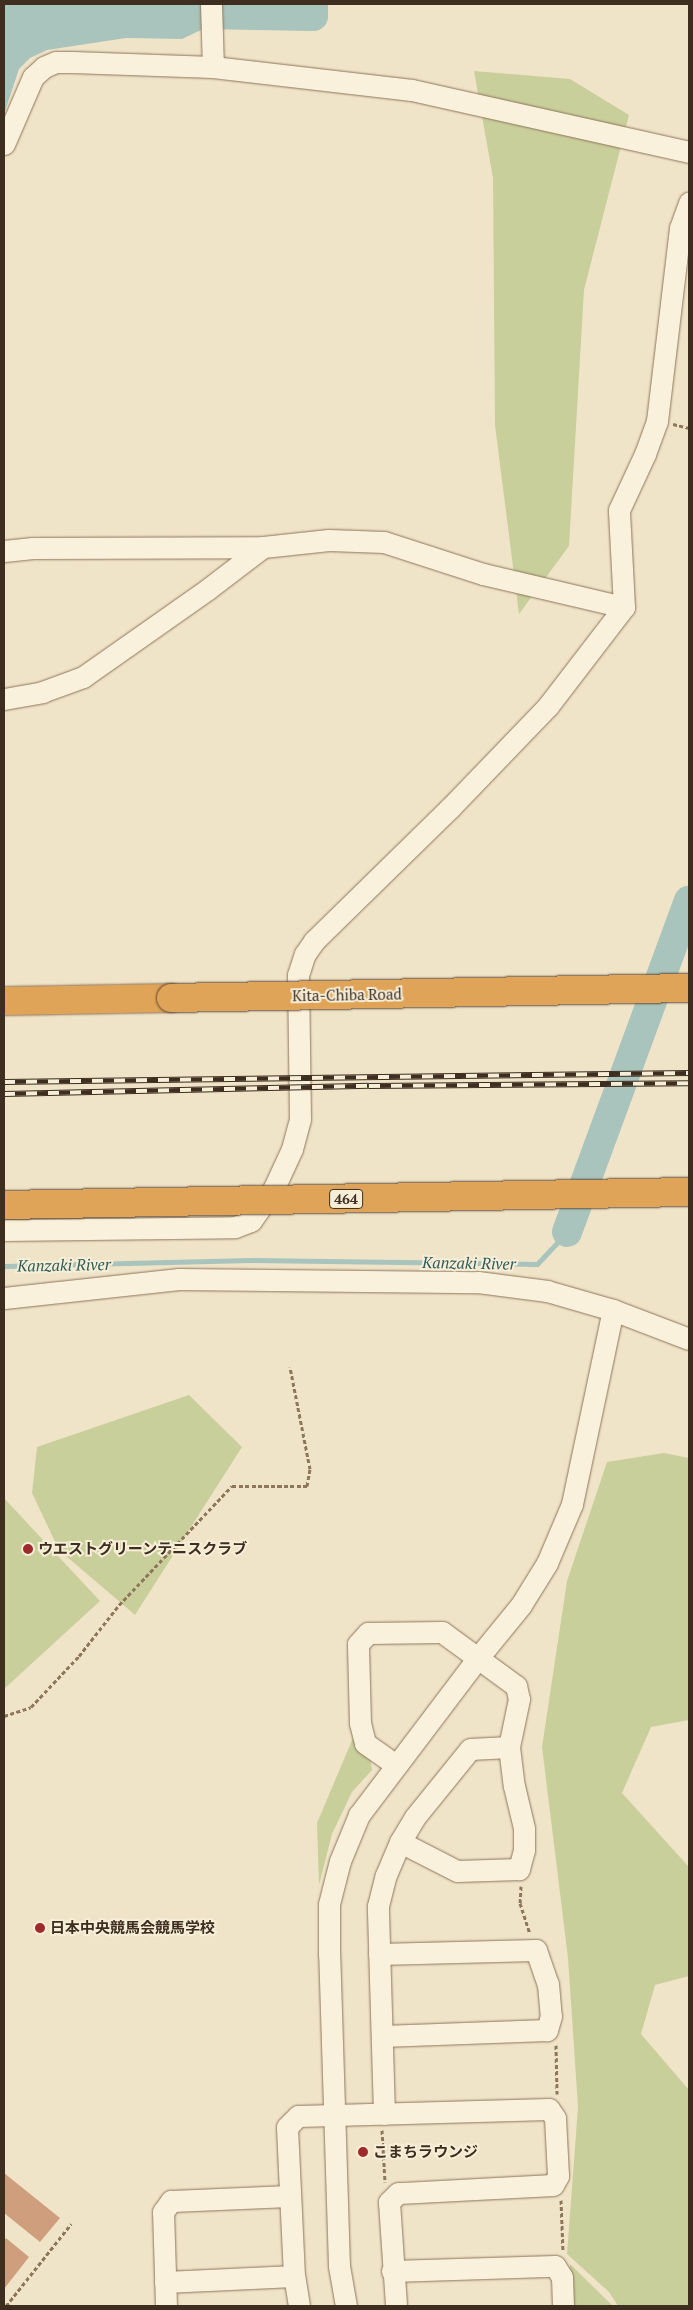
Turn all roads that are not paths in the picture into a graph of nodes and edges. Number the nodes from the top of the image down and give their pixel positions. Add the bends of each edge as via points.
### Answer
1 (212, 4) edge
2 (213, 67) junction
3 (4, 144) edge
4 (689, 152) edge
5 (689, 202) edge
6 (263, 547) junction
7 (4, 551) edge
8 (624, 607) junction
9 (4, 699) edge
10 (689, 988) edge
11 (4, 1001) edge
12 (689, 1192) edge
13 (4, 1205) edge
14 (4, 1230) edge
15 (4, 1298) edge
16 (613, 1310) junction
17 (689, 1339) edge
18 (477, 1659) junction
19 (509, 1747) junction
20 (396, 1765) junction
21 (400, 1842) junction
22 (379, 1954) junction
23 (382, 2036) junction
24 (384, 2114) junction
25 (335, 2116) junction
26 (290, 2196) junction
27 (392, 2271) junction
28 (294, 2276) junction
29 (165, 2282) junction
30 (166, 2306) edge
31 (299, 2306) edge
32 (346, 2306) edge
33 (396, 2306) edge
34 (563, 2306) edge

1 - 2 street
2 - 3 street via 56,62 33,77
2 - 4 street via 412,90
5 - 8 street via 680,228 657,421 619,510
6 - 7 street via 33,548
6 - 8 street via 330,540 384,542 483,574
6 - 9 street via 83,676 42,692
8 - 14 street via 548,706 450,808 314,941 305,954 298,975 300,1119 297,1135 274,1188 251,1221 235,1227
10 - 11 highway, Kita-Chiba Road, bridge
12 - 13 highway, 464, bridge
15 - 16 street via 179,1279 478,1282 547,1291
16 - 17 street
16 - 18 street via 572,1504 547,1563 522,1606
18 - 19 street via 516,1686 519,1699
18 - 20 street
18 - 20 street via 442,1632 368,1633 358,1644 360,1723 366,1742
19 - 21 street via 470,1749 415,1817
19 - 21 street via 524,1828 524,1850 519,1869 457,1871
20 - 25 street via 359,1815 340,1861 329,1904
21 - 22 street via 386,1875 378,1906
22 - 23 street
22 - 23 street via 536,1950 548,1984 552,2016 547,2030
23 - 24 street
24 - 25 street
24 - 27 street via 549,2109 555,2118 558,2176 553,2185 398,2193 389,2202
25 - 26 street via 298,2116 287,2127
25 - 32 street via 339,2266
26 - 28 street
26 - 29 street via 171,2201 163,2212
27 - 33 street
27 - 34 street via 555,2266 562,2277
28 - 29 street
28 - 31 street
29 - 30 street

